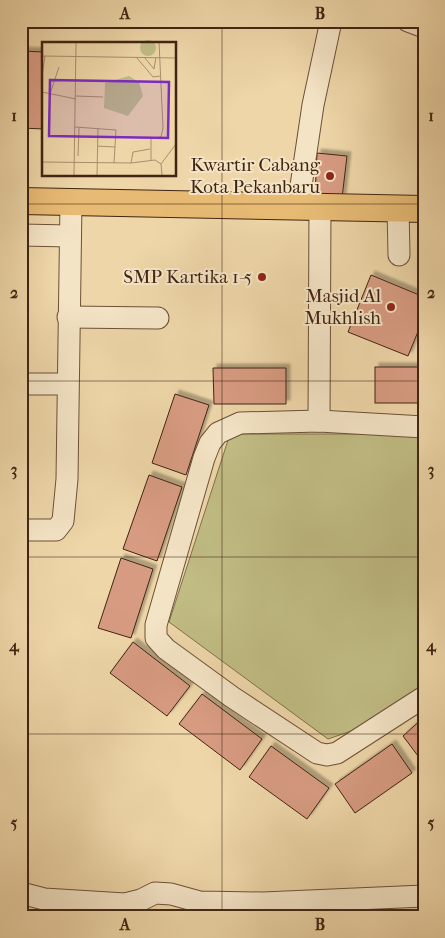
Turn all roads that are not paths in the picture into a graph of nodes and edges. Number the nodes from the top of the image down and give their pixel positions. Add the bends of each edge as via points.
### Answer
1 (330, 21) edge
2 (408, 21) edge
3 (424, 27) edge
4 (21, 201) edge
5 (71, 202) junction
6 (309, 206) junction
7 (398, 208) junction
8 (424, 209) edge
9 (21, 236) edge
10 (70, 236) junction
11 (399, 255) dead end
12 (68, 317) junction
13 (158, 318) dead end
14 (21, 384) edge
15 (67, 384) junction
16 (319, 421) junction
17 (424, 427) edge
18 (21, 530) edge
19 (424, 697) edge
20 (21, 893) edge
21 (423, 899) edge
22 (114, 910) edge

1 - 6 street via 313,105
2 - 3 street
4 - 5 main road
5 - 6 main road
5 - 10 street
6 - 7 main road
6 - 16 street
7 - 8 main road
7 - 11 street
9 - 10 street
10 - 12 street
12 - 13 street
12 - 15 street
14 - 15 street
15 - 18 street via 67,479 63,521 56,530
16 - 17 street
16 - 19 street via 240,423 218,433 210,443 156,625 156,638 166,649 232,697 317,753 337,753
20 - 22 street
21 - 22 street via 200,902 155,892

